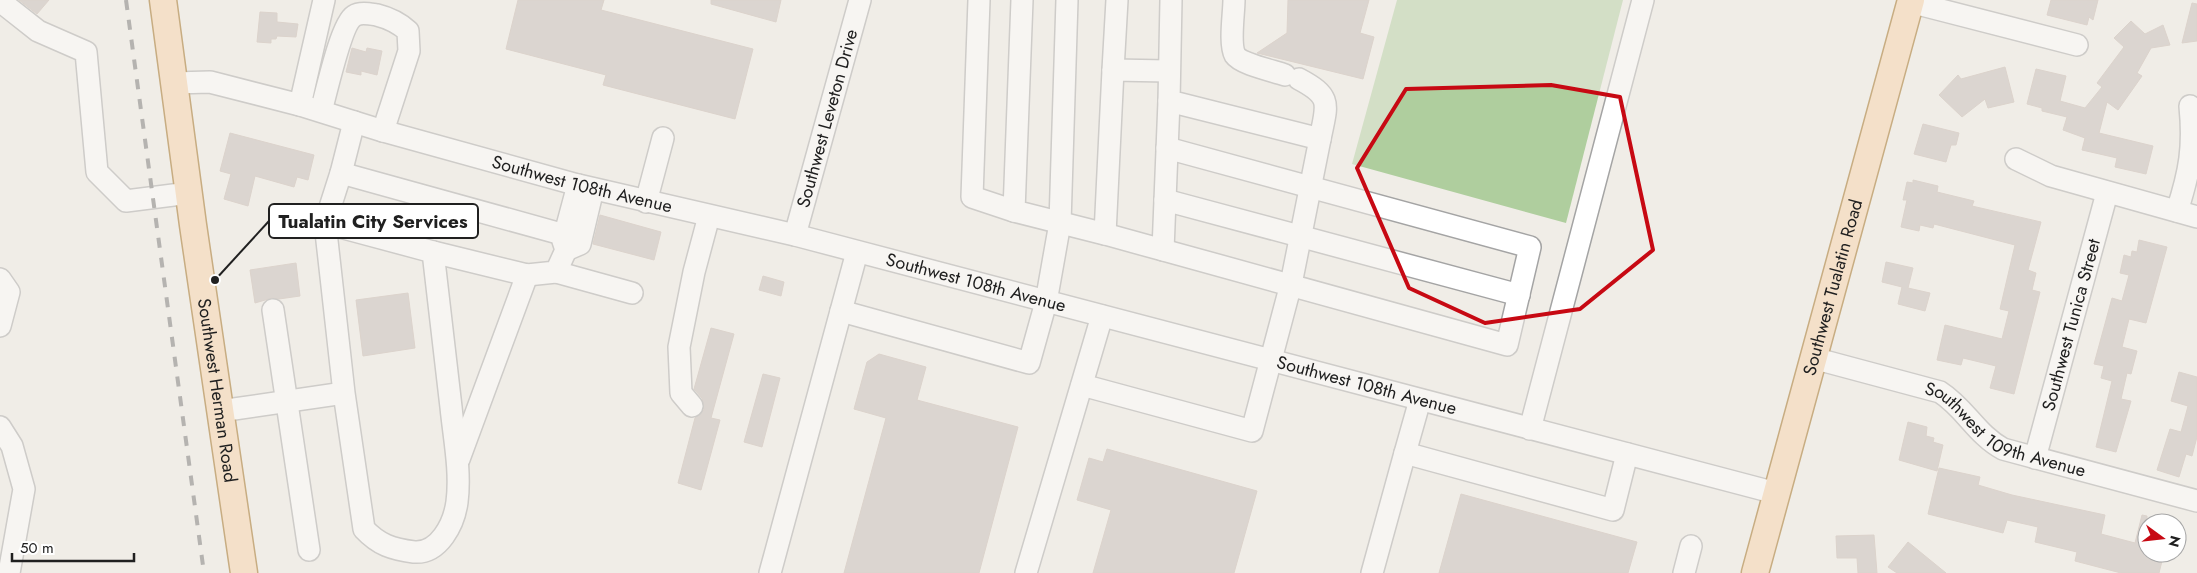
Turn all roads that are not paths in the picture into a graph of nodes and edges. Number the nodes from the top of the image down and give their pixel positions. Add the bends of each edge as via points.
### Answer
1 (163, 0) edge
2 (324, 0) edge
3 (860, 0) edge
4 (978, 0) edge
5 (1022, 0) edge
6 (1067, 0) edge
7 (1117, 0) edge
8 (1172, 0) edge
9 (1234, 0) edge
10 (1248, 0) edge
11 (1643, 0) edge
12 (0, 1) edge
13 (1911, 1) edge
14 (2077, 45) dead end
15 (1252, 64) junction
16 (1113, 70) junction
17 (1168, 71) junction
18 (174, 83) junction
19 (1169, 101) junction
20 (300, 105) junction
21 (2190, 106) dead end
22 (321, 111) junction
23 (354, 122) junction
24 (383, 131) junction
25 (663, 138) dead end
26 (1320, 139) junction
27 (1167, 148) junction
28 (2016, 159) dead end
29 (341, 173) junction
30 (586, 187) junction
31 (1311, 187) junction
32 (188, 193) junction
33 (2107, 193) junction
34 (1165, 200) junction
35 (646, 202) junction
36 (1014, 211) junction
37 (2187, 214) edge
38 (709, 216) junction
39 (325, 223) junction
40 (1060, 223) junction
41 (1105, 234) junction
42 (795, 235) junction
43 (1301, 236) junction
44 (565, 242) junction
45 (1163, 250) junction
46 (433, 252) junction
47 (857, 252) junction
48 (556, 272) junction
49 (527, 275) junction
50 (0, 279) edge
51 (1291, 284) junction
52 (632, 293) dead end
53 (1519, 295) junction
54 (1046, 302) junction
55 (274, 310) dead end
56 (841, 312) junction
57 (1102, 316) junction
58 (0, 326) edge
59 (1813, 358) junction
60 (1271, 361) junction
61 (1082, 385) junction
62 (344, 393) junction
63 (1420, 400) junction
64 (287, 401) junction
65 (692, 406) dead end
66 (220, 411) junction
67 (0, 426) edge
68 (1530, 428) junction
69 (1406, 453) junction
70 (1628, 454) junction
71 (2035, 458) junction
72 (457, 464) junction
73 (1776, 494) junction
74 (2197, 501) edge
75 (1691, 546) dead end
76 (309, 550) dead end
77 (9, 573) edge
78 (244, 573) edge
79 (770, 573) edge
80 (1026, 573) edge
81 (1372, 573) edge
82 (1684, 573) edge
83 (1755, 573) edge

1 - 18 main road, Southwest Herman Road
2 - 20 street
3 - 42 street, Southwest Leveton Drive
4 - 36 street via 972,197
5 - 36 street
6 - 40 street
7 - 16 street
8 - 17 street
9 - 15 street via 1232,44 1235,55
10 - 15 street via 1247,47
11 - 68 street
12 - 32 street via 38,31 86,52 97,172 126,201
13 - 14 street
13 - 59 main road, Southwest Tualatin Road
15 - 26 street via 1318,89 1325,98
16 - 17 street
16 - 41 street
17 - 19 street
18 - 20 street, Southwest 108th Avenue via 210,82
18 - 32 main road, Southwest Herman Road
19 - 26 street
19 - 27 street
20 - 22 street, Southwest 108th Avenue
21 - 37 street via 2193,135
22 - 23 street, Southwest 108th Avenue
22 - 24 street via 350,20 356,14 386,18 408,31 409,51
23 - 24 street, Southwest 108th Avenue
23 - 29 street
24 - 30 street, Southwest 108th Avenue
25 - 35 street
26 - 31 street
27 - 31 street
27 - 34 street
28 - 33 street via 2044,174
29 - 39 street
29 - 44 street
30 - 35 street, Southwest 108th Avenue
30 - 44 street via 580,244
31 - 43 street
31 - 53 street via 1530,248
32 - 66 main road, Southwest Herman Road
33 - 37 street
33 - 71 street, Southwest Tunica Street
34 - 43 street
34 - 45 street
35 - 38 street, Southwest 108th Avenue
36 - 40 street
38 - 42 street, Southwest 108th Avenue
38 - 65 street via 694,272 680,347 682,393
39 - 46 street
39 - 62 street
40 - 41 street
40 - 54 street
41 - 45 street
42 - 47 street, Southwest 108th Avenue
43 - 51 street
43 - 53 street
44 - 48 street
45 - 51 street
46 - 49 street
46 - 72 street
47 - 54 street, Southwest 108th Avenue
47 - 56 street
48 - 49 street
48 - 52 street
49 - 72 street
50 - 58 street via 9,292
51 - 53 street via 1507,345
51 - 60 street
54 - 56 street via 1030,363
54 - 57 street, Southwest 108th Avenue
55 - 64 street
56 - 79 street
57 - 60 street, Southwest 108th Avenue
57 - 61 street
59 - 71 street, Southwest 109th Avenue via 1940,392 1991,442 2013,453
59 - 73 main road, Southwest Tualatin Road
60 - 61 street via 1252,432
60 - 63 street, Southwest 108th Avenue
61 - 80 street
62 - 64 street
62 - 72 street via 364,529 376,542 392,549 420,552 433,547 445,536 456,503
63 - 68 street, Southwest 108th Avenue
63 - 69 street
64 - 66 street
64 - 76 street
66 - 78 main road, Southwest Herman Road
67 - 77 street via 12,446 24,489
68 - 70 street, Southwest 108th Avenue
69 - 70 street via 1613,510
69 - 81 street
70 - 73 street, Southwest 108th Avenue
71 - 74 street, Southwest 109th Avenue
73 - 83 main road, Southwest Tualatin Road
75 - 82 street

